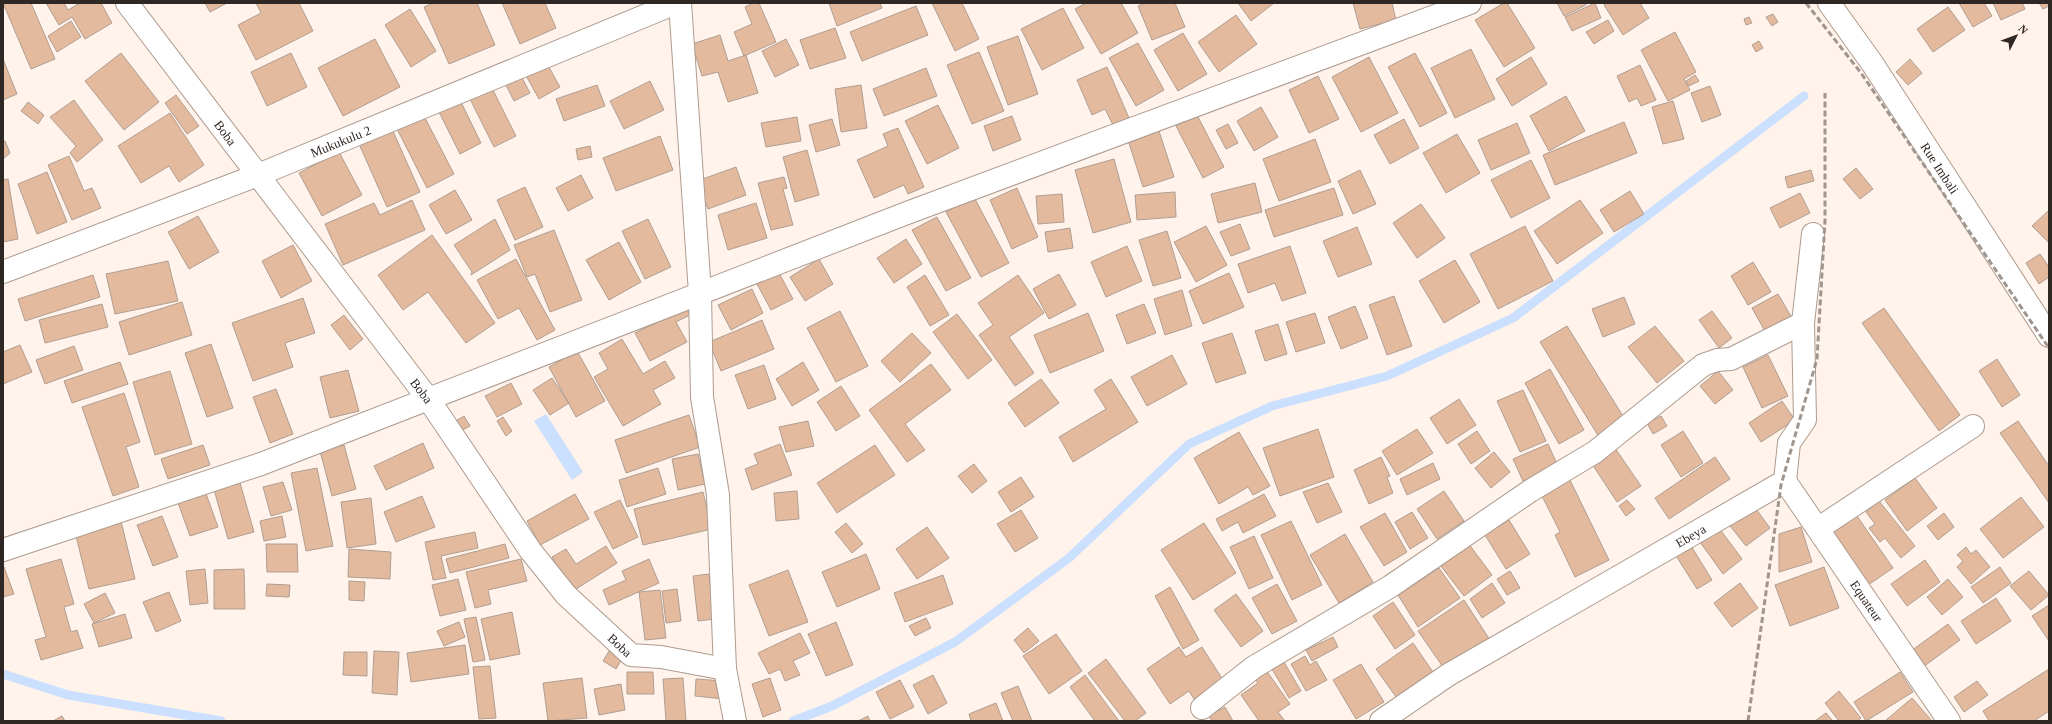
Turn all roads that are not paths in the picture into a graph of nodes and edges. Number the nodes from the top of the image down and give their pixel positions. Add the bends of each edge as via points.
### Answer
1 (127, 3) edge
2 (676, 3) edge
3 (680, 3) edge
4 (1470, 3) edge
5 (1829, 3) edge
6 (258, 175) junction
7 (1813, 234) dead end
8 (3, 272) edge
9 (700, 293) junction
10 (1803, 323) junction
11 (2049, 336) edge
12 (429, 400) junction
13 (1973, 426) dead end
14 (1785, 480) junction
15 (1819, 528) junction
16 (3, 550) edge
17 (725, 669) junction
18 (1202, 708) dead end
19 (735, 721) edge
20 (1381, 721) edge
21 (1949, 721) edge

1 - 6 street, Boba
2 - 6 street, Mukukulu 2
3 - 9 street
4 - 9 street via 906,212
5 - 11 street, Rue Imbali via 1872,63
6 - 8 street, Mukukulu 2
6 - 12 street, Boba
7 - 10 street
9 - 12 street
9 - 17 street via 702,397 718,495
10 - 14 street via 1805,420 1789,443
10 - 18 street via 1731,359 1703,364 1595,452 1523,495 1391,586 1254,667
12 - 16 street via 261,464
12 - 17 street, Boba via 530,550 566,595 600,628 631,655 661,657
13 - 15 street
14 - 15 street, Equateur
14 - 20 street, Ebeya via 1448,675
15 - 21 street, Equateur
17 - 19 street

